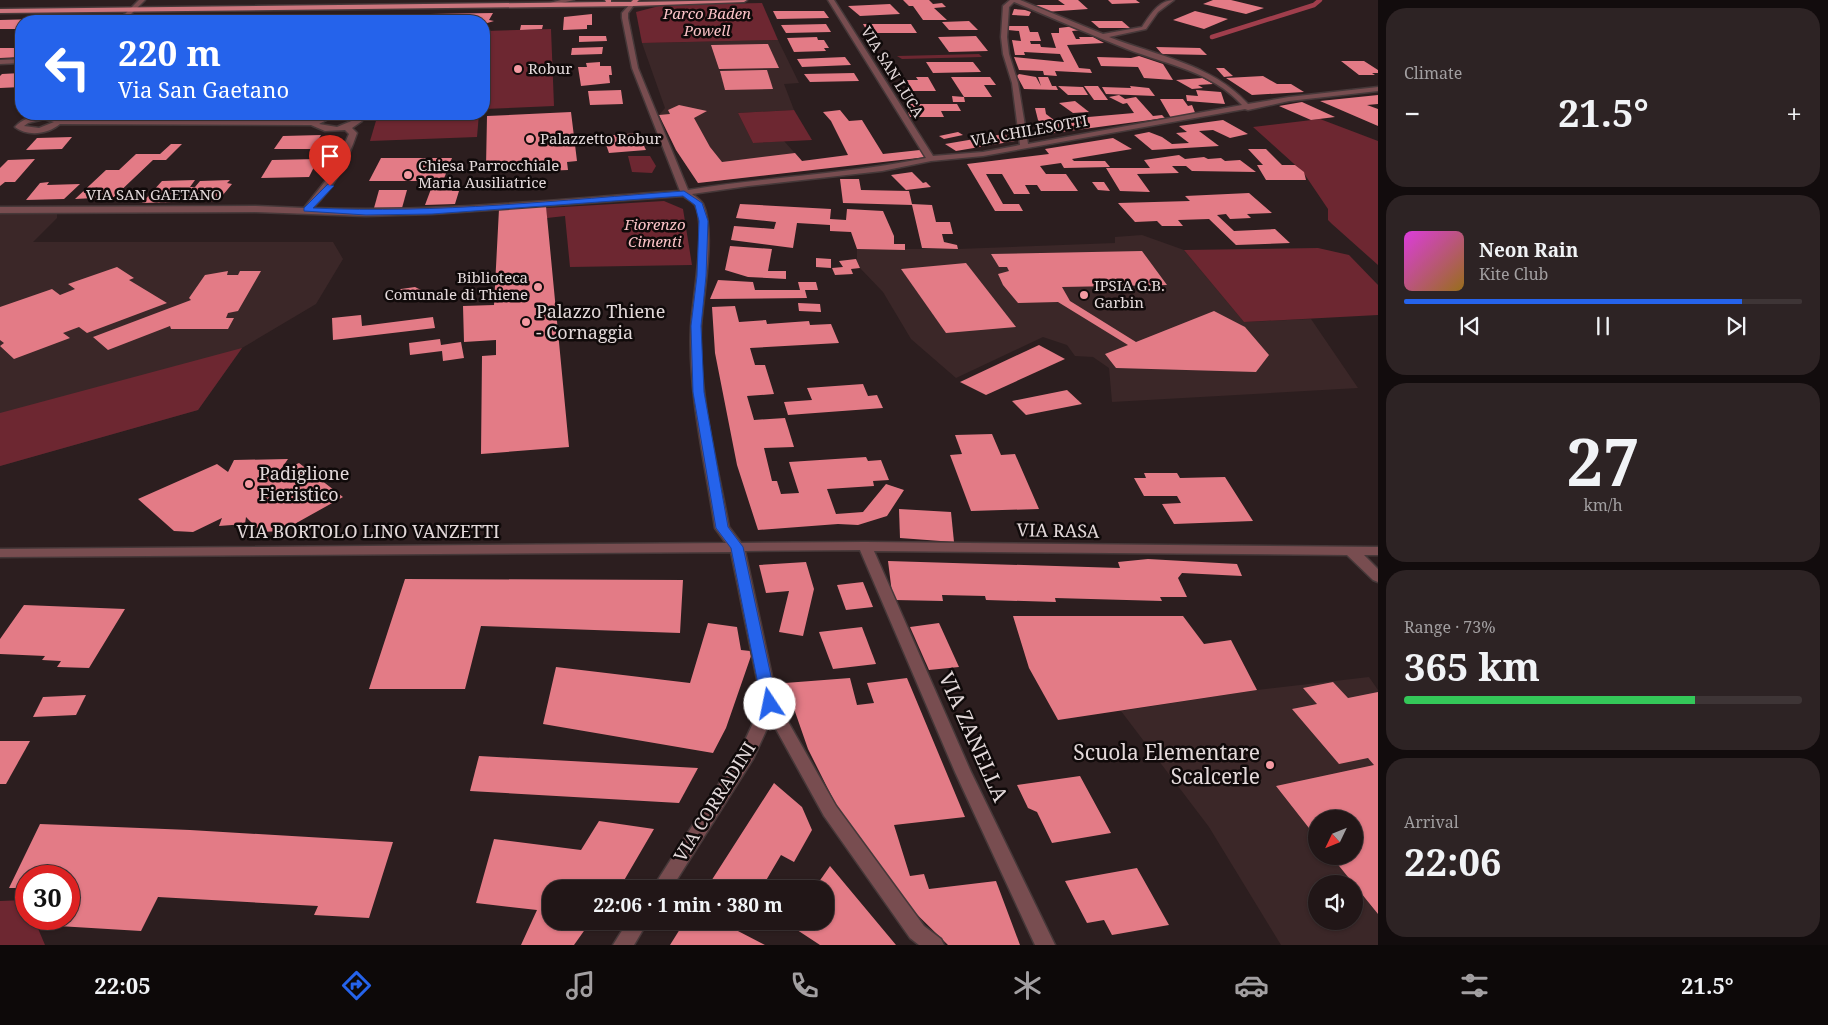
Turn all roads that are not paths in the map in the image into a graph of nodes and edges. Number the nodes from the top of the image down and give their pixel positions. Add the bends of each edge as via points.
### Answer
1 (142, 0) edge
2 (653, 0) edge
3 (744, 0) edge
4 (831, 0) edge
5 (1014, 0) edge
6 (1171, 0) edge
7 (608, 1) edge
8 (673, 1) edge
9 (570, 2) edge
10 (633, 3) edge
11 (617, 5) junction
12 (133, 8) junction
13 (0, 11) edge
14 (625, 13) junction
15 (127, 15) edge
16 (1103, 36) junction
17 (15, 61) edge
18 (0, 62) edge
19 (1378, 89) edge
20 (1248, 108) junction
21 (27, 120) edge
22 (54, 120) edge
23 (232, 120) edge
24 (320, 120) edge
25 (358, 120) edge
26 (58, 122) junction
27 (230, 123) junction
28 (315, 123) junction
29 (347, 128) junction
30 (1024, 146) junction
31 (930, 159) junction
32 (684, 193) junction
33 (0, 210) edge
34 (307, 210) junction
35 (864, 546) junction
36 (737, 547) junction
37 (1378, 551) edge
38 (1352, 552) junction
39 (0, 554) edge
40 (1378, 577) edge
41 (770, 704) junction
42 (667, 880) edge
43 (633, 930) edge
44 (623, 945) edge
45 (934, 945) edge
46 (1045, 945) edge

1 - 12 street
2 - 8 main road
3 - 8 main road
4 - 31 street, VIA SAN LUCA
5 - 16 street
5 - 30 street via 1006,6 1004,36
6 - 16 street via 1156,10 1144,28
7 - 9 main road
7 - 11 main road
8 - 10 main road
9 - 12 main road
10 - 11 main road
10 - 14 street
11 - 14 street
12 - 13 main road
12 - 15 street
14 - 32 street via 635,68
16 - 20 street via 1202,70 1239,97
17 - 18 street
19 - 20 street, VIA CHILESOTTI via 1289,99
20 - 30 street, VIA CHILESOTTI
21 - 26 street via 19,128 35,130
22 - 26 street
23 - 27 street
24 - 28 street
25 - 29 street
26 - 27 street
27 - 28 street
28 - 29 street via 327,130
29 - 34 street via 353,133 345,158 330,186
30 - 31 street, VIA CHILESOTTI
31 - 32 street, VIA CHILESOTTI
32 - 34 street, VIA SAN GAETANO via 432,211 366,213
32 - 36 street via 699,204 704,221 696,326 698,392 722,528
33 - 34 street, VIA SAN GAETANO
35 - 36 street, VIA RASA
35 - 38 street, VIA RASA
35 - 46 street, VIA ZANELLA via 963,772
36 - 39 street, VIA BORTOLO LINO VANZETTI via 359,548
36 - 41 street
37 - 38 street, VIA RASA
38 - 40 street
41 - 42 street, VIA CORRADINI via 748,754
41 - 45 street via 830,811 917,932
43 - 44 street

